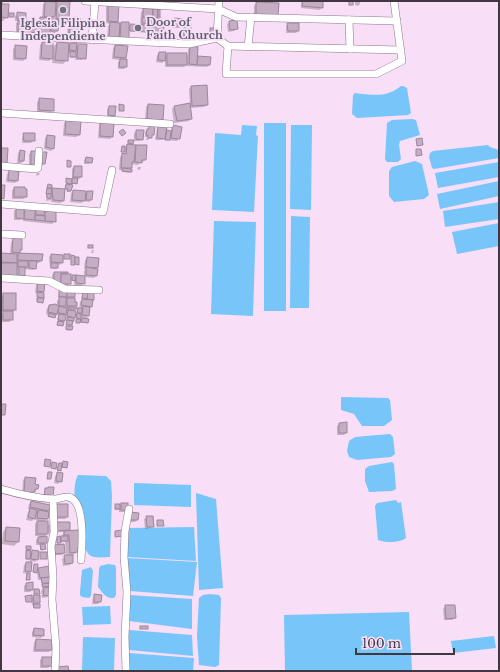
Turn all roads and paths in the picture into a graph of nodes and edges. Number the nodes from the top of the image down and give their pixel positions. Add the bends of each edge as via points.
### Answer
1 (85, 1) edge
2 (394, 1) edge
3 (94, 2) edge
4 (219, 5) edge
5 (251, 17) junction
6 (349, 20) junction
7 (398, 21) junction
8 (1, 35) edge
9 (217, 38) junction
10 (92, 40) junction
11 (228, 46) junction
12 (248, 47) junction
13 (350, 49) junction
14 (402, 50) junction
15 (1, 113) edge
16 (170, 124) dead end
17 (39, 151) dead end
18 (1, 166) edge
19 (112, 170) dead end
20 (1, 204) edge
21 (1, 234) edge
22 (22, 235) dead end
23 (1, 278) edge
24 (99, 290) dead end
25 (1, 489) edge
26 (53, 499) junction
27 (129, 509) dead end
28 (81, 560) dead end
29 (55, 671) edge
30 (126, 671) edge

1 - 3 street
2 - 7 street
3 - 4 street
3 - 10 street
4 - 5 street via 236,17
4 - 9 street
5 - 6 street
5 - 12 street
6 - 7 street
6 - 13 street
7 - 14 street
8 - 10 street
9 - 10 street via 190,44
9 - 11 street
11 - 12 street
11 - 14 street via 226,74 376,74 402,61
12 - 13 street
13 - 14 street
15 - 16 street
17 - 18 street via 36,169
19 - 20 street via 103,212
21 - 22 street
23 - 24 street via 49,281 65,289
25 - 26 street
26 - 28 street via 67,496 73,499 78,507 82,522
26 - 29 street via 54,532 51,546
27 - 30 street via 124,550 127,592

